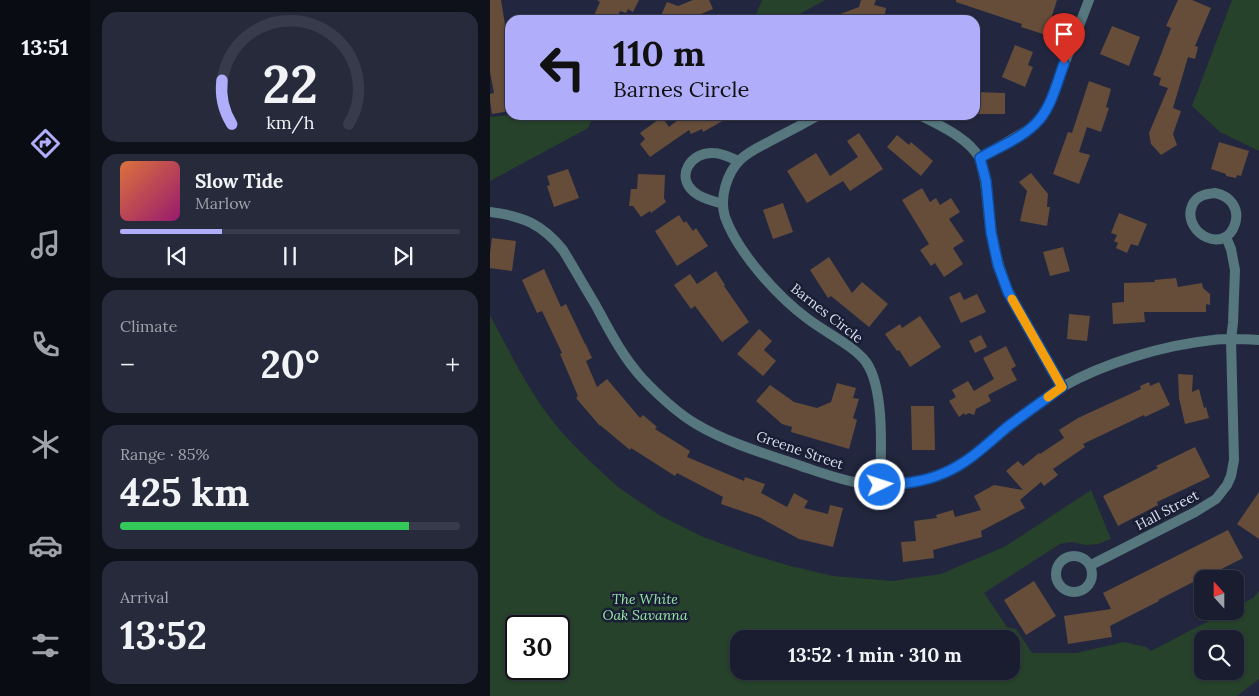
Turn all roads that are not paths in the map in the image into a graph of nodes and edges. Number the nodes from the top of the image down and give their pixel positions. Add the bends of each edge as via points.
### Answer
1 (1089, 0) edge
2 (810, 120) edge
3 (929, 120) edge
4 (980, 158) junction
5 (739, 161) junction
6 (723, 204) junction
7 (490, 212) edge
8 (1226, 238) junction
9 (1231, 339) junction
10 (1259, 340) edge
11 (1062, 387) junction
12 (880, 485) junction
13 (1091, 565) dead end

1 - 4 street via 1049,104 1039,120 1030,129
2 - 5 street, Barnes Circle via 749,152
3 - 4 street via 968,144
4 - 11 street via 998,265 1012,298
5 - 6 street, Barnes Circle via 727,182
5 - 6 street via 709,153 696,158 688,166 686,181 695,193
6 - 12 street, Barnes Circle via 732,231 764,278 807,319 866,362 880,403
7 - 12 street, Greene Street via 529,221 554,238 616,344 667,402 696,424 755,450 847,481
8 - 8 street via 1235,224 1235,208 1224,195 1201,195 1190,214 1196,229 1210,239
8 - 9 street, Hall Street via 1234,270
9 - 10 street, Greene Street
9 - 11 street, Greene Street via 1190,343 1146,353 1092,372
9 - 13 street, Hall Street via 1234,460 1227,485 1216,500
11 - 12 street, Greene Street via 960,465 927,479

